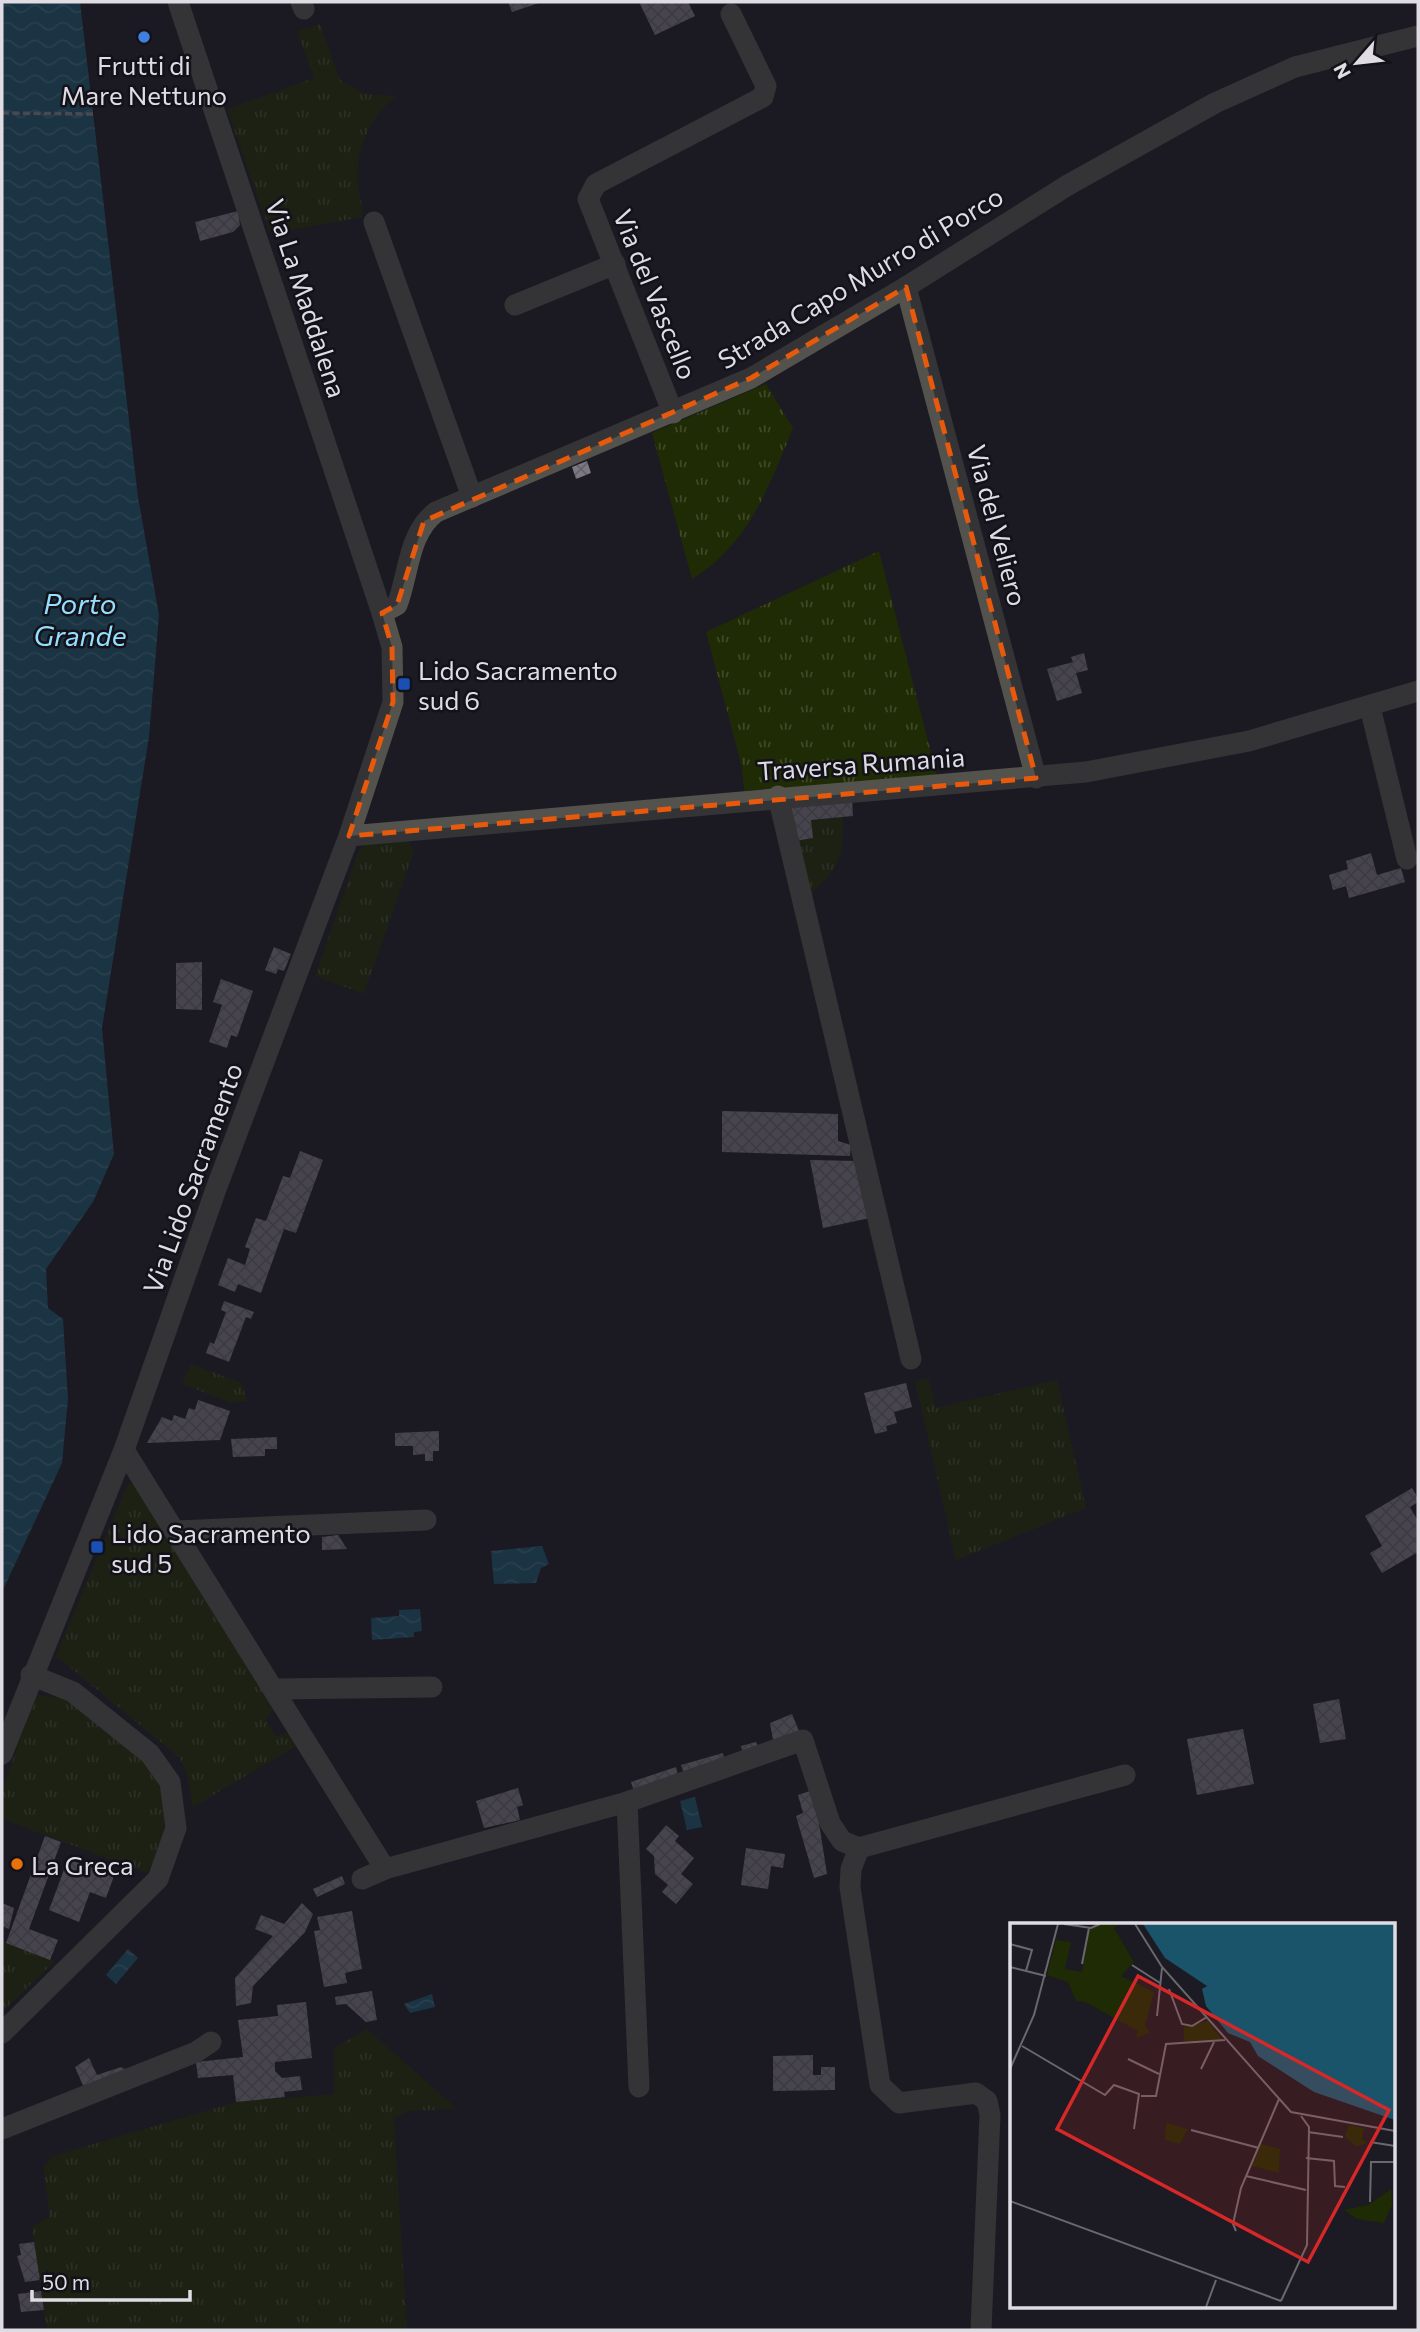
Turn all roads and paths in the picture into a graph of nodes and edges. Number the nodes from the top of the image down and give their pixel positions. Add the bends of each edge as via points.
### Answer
1 (178, 2) edge
2 (731, 14) dead end
3 (1418, 36) edge
4 (2, 113) edge
5 (93, 114) dead end
6 (374, 222) dead end
7 (615, 264) junction
8 (906, 287) junction
9 (515, 305) dead end
10 (673, 413) junction
11 (472, 496) junction
12 (382, 613) junction
13 (1418, 691) edge
14 (1370, 707) junction
15 (1036, 778) junction
16 (778, 796) junction
17 (349, 835) junction
18 (1407, 859) dead end
19 (911, 1359) dead end
20 (124, 1450) junction
21 (426, 1520) dead end
22 (177, 1531) junction
23 (31, 1675) junction
24 (432, 1687) dead end
25 (275, 1689) junction
26 (2, 1754) edge
27 (1125, 1775) dead end
28 (627, 1802) junction
29 (859, 1848) junction
30 (385, 1869) junction
31 (362, 1879) dead end
32 (2, 2033) edge
33 (211, 2042) dead end
34 (639, 2087) dead end
35 (2, 2129) edge
36 (981, 2330) edge

1 - 12 street, Via La Maddalena
2 - 7 street, Via del Vascello via 766,86 763,97 596,184 588,199
3 - 8 street, Strada Capo Murro di Porco via 1294,67 1215,103 1068,185
4 - 5 path
6 - 11 street
7 - 9 street
7 - 10 street, Via del Vascello
8 - 10 street, Strada Capo Murro di Porco via 751,379
8 - 15 street, Via del Veliero
10 - 11 street, Strada Capo Murro di Porco
11 - 12 street, Strada Capo Murro di Porco via 424,522 414,541 397,605
12 - 17 street, Via Lido Sacramento via 392,648 393,702
13 - 14 street, Traversa Rumania
14 - 15 street, Traversa Rumania via 1249,741
14 - 18 street
15 - 16 street, Traversa Rumania
16 - 17 street, Traversa Rumania
16 - 19 street
17 - 20 street, Via Lido Sacramento
20 - 22 street
20 - 23 street, Via Lido Sacramento
21 - 22 street
22 - 25 street
23 - 26 street, Via Lido Sacramento
23 - 32 street via 73,1692 150,1754 170,1782 176,1828 158,1879
24 - 25 street
25 - 30 street
27 - 29 street
28 - 29 street via 803,1740 830,1823 842,1841
28 - 30 street
28 - 34 street
29 - 36 street via 850,1869 850,1887 880,2085 899,2103 976,2093 987,2101
30 - 31 street
33 - 35 street

